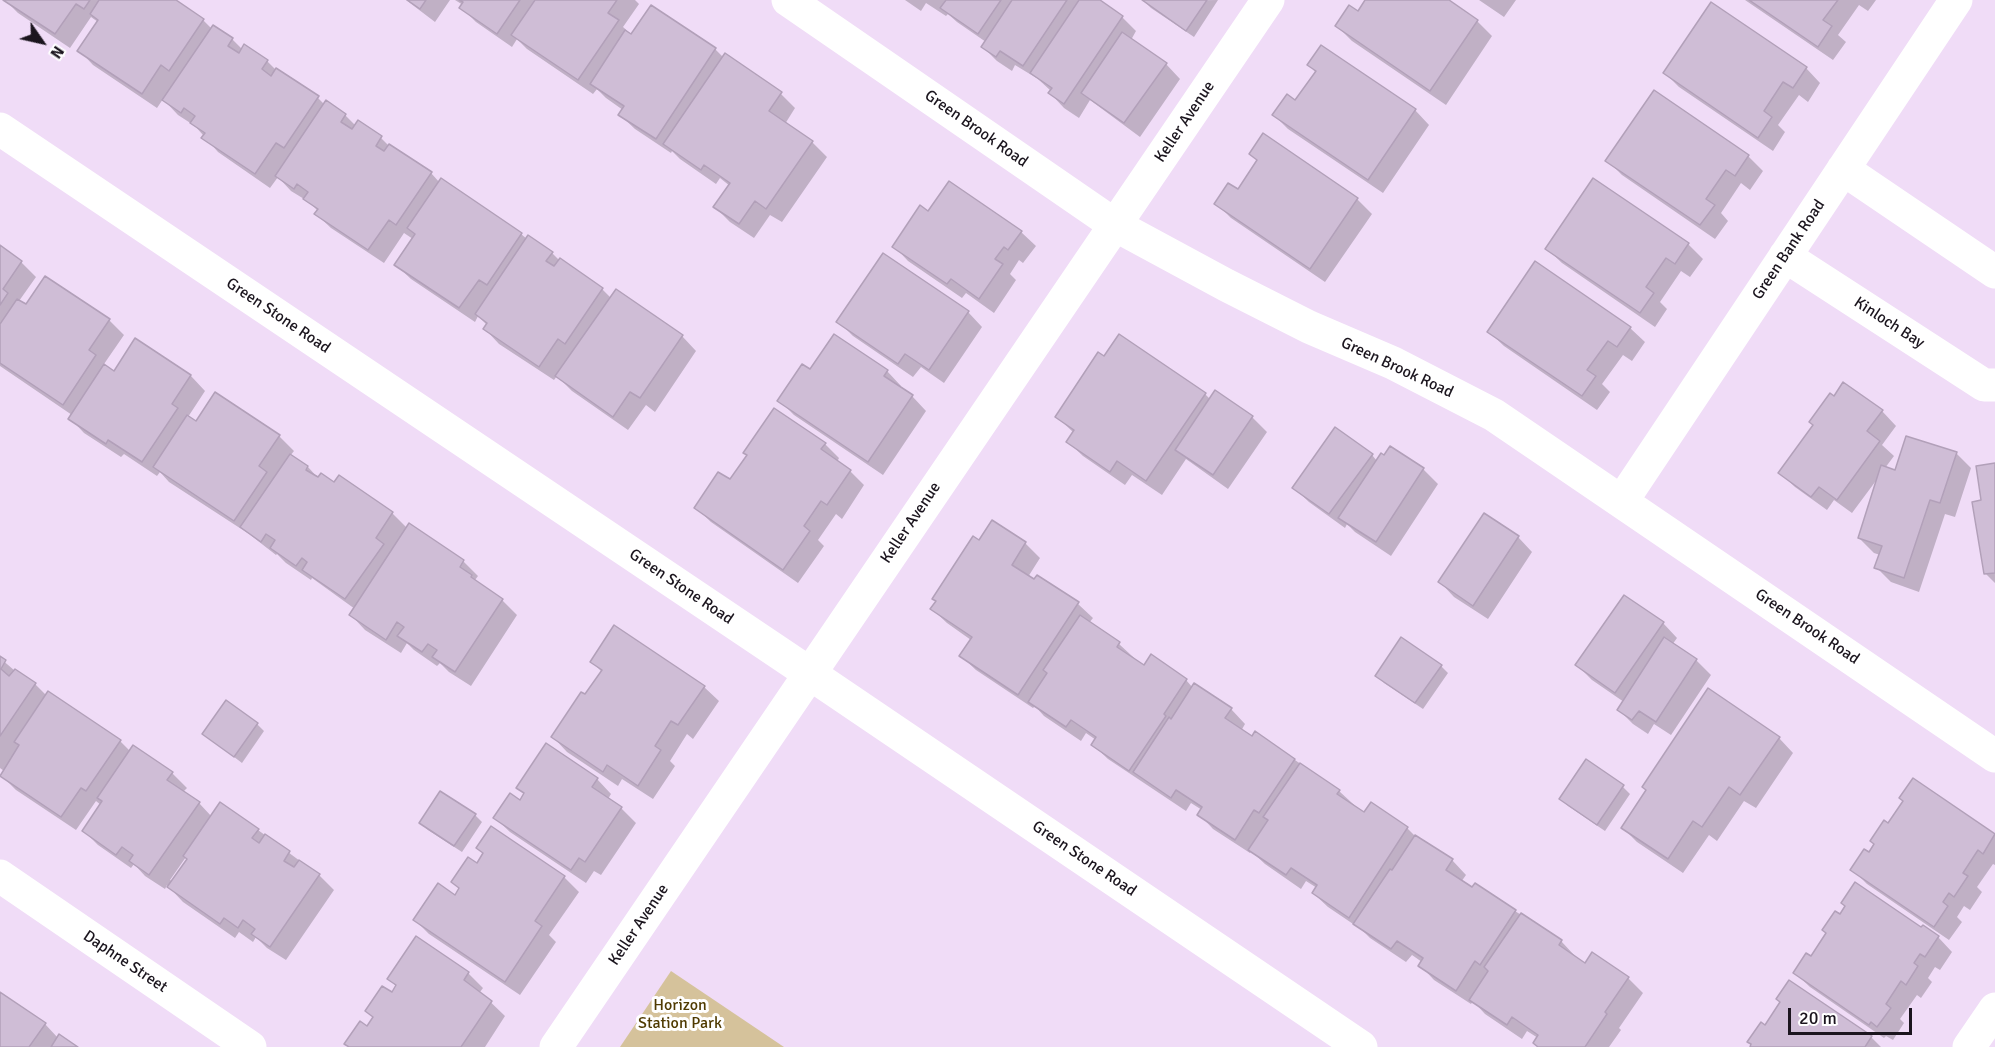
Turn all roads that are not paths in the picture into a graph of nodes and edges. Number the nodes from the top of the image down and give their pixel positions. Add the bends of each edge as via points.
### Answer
1 (788, 0) edge
2 (1268, 0) edge
3 (1956, 0) edge
4 (0, 129) edge
5 (1843, 169) junction
6 (1115, 225) junction
7 (1785, 256) junction
8 (1995, 272) edge
9 (1995, 385) edge
10 (1622, 501) junction
11 (809, 673) junction
12 (1995, 756) edge
13 (0, 876) edge
14 (1995, 1009) edge
15 (250, 1047) edge
16 (556, 1047) edge
17 (1361, 1047) edge
18 (1969, 1047) edge

1 - 6 street, Green Brook Road
2 - 6 street, Keller Avenue
3 - 5 street, Green Bank Road
4 - 11 street, Green Stone Road
5 - 7 street, Green Bank Road
5 - 8 street
6 - 10 street, Green Brook Road via 1309,327 1393,363 1494,415
6 - 11 street, Keller Avenue
7 - 9 street, Kinloch Bay via 1984,385
7 - 10 street, Green Bank Road
10 - 12 street, Green Brook Road
11 - 16 street, Keller Avenue
11 - 17 street, Green Stone Road
13 - 15 street, Daphne Street
14 - 18 street

